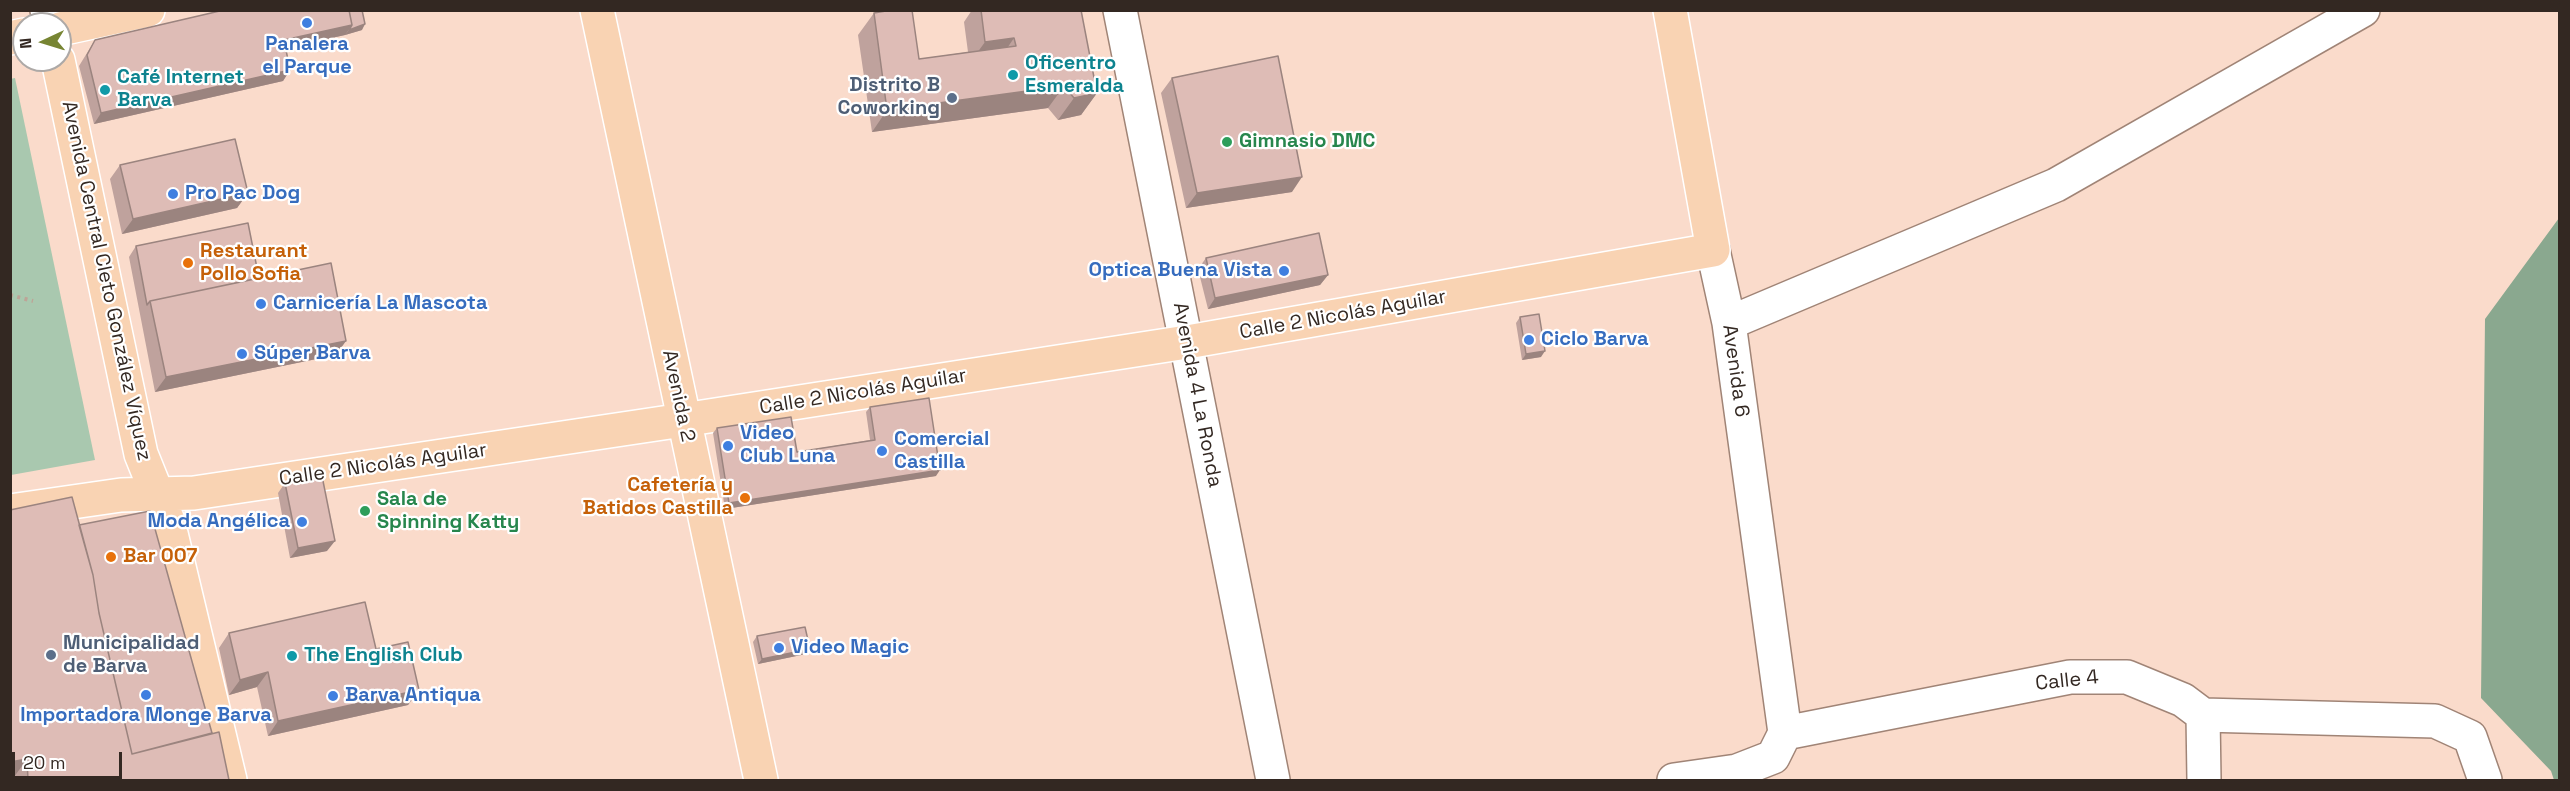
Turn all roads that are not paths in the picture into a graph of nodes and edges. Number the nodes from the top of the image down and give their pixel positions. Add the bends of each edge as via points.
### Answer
1 (148, 10) edge
2 (597, 10) edge
3 (1120, 10) edge
4 (1670, 10) edge
5 (2363, 10) edge
6 (72, 26) edge
7 (61, 72) edge
8 (1713, 249) junction
9 (1729, 323) junction
10 (1187, 342) junction
11 (683, 420) junction
12 (158, 495) junction
13 (10, 511) edge
14 (2203, 715) junction
15 (1785, 733) junction
16 (230, 780) edge
17 (761, 780) edge
18 (1273, 780) edge
19 (1674, 780) edge
20 (2204, 780) edge
21 (2485, 780) edge

1 - 6 main road
2 - 11 main road, Avenida 2
3 - 10 street, Avenida 4 La Ronda
4 - 8 main road, Avenida 6
5 - 9 street via 2056,184
7 - 12 main road, Avenida Central Cleto González Víquez via 141,454
8 - 9 street, Avenida 6
8 - 10 main road, Calle 2 Nicolás Aguilar
9 - 15 street, Avenida 6
10 - 11 main road, Calle 2 Nicolás Aguilar
10 - 18 street, Avenida 4 La Ronda
11 - 12 main road, Calle 2 Nicolás Aguilar via 194,493
11 - 17 main road, Avenida 2
12 - 13 main road, Calle 2 Nicolás Aguilar via 122,495
12 - 16 main road, Avenida Central Cleto González Víquez via 168,521
14 - 15 street, Calle 4 via 2183,700 2127,676 2070,677
14 - 20 street
14 - 21 street via 2435,721 2470,737
15 - 19 street via 1773,757 1737,771

